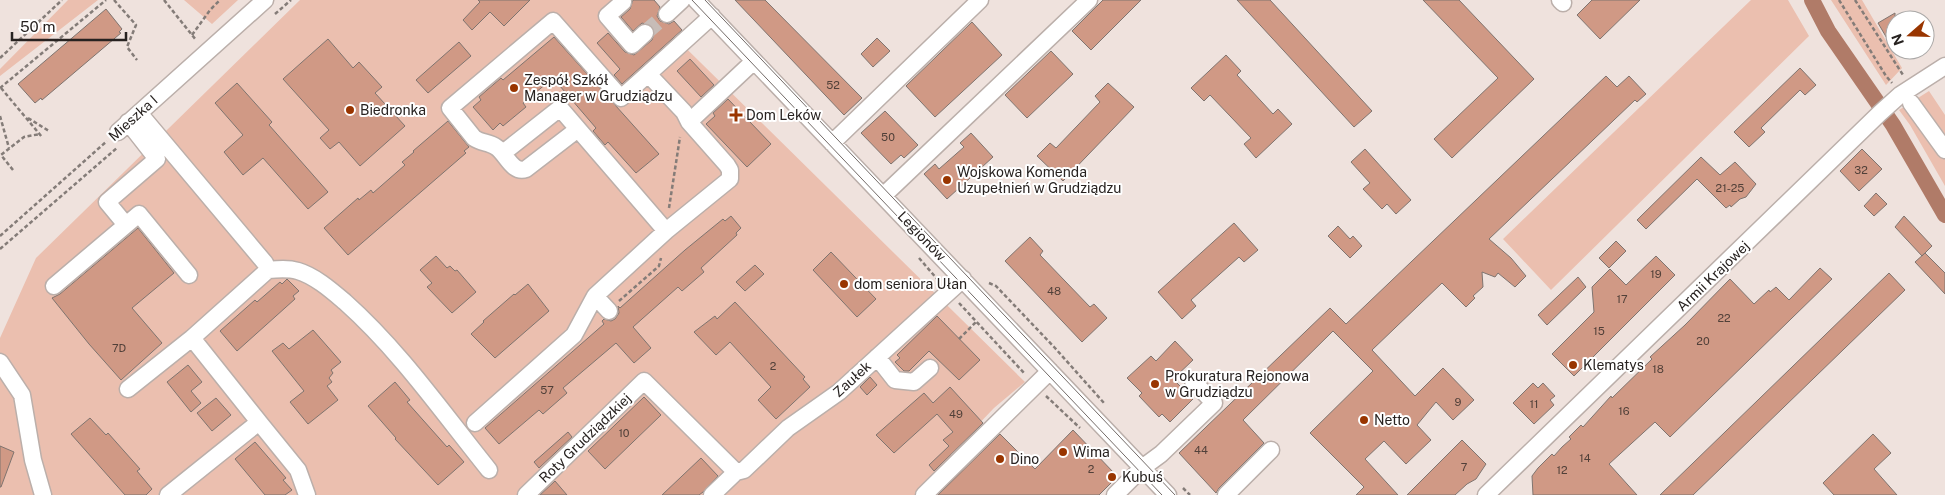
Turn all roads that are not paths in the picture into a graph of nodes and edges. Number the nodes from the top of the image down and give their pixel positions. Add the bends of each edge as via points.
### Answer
1 (265, 0) edge
2 (682, 0) edge
3 (980, 0) edge
4 (1089, 0) edge
5 (623, 2) dead end
6 (703, 5) edge
7 (667, 14) tunnel mouth
8 (645, 34) tunnel mouth
9 (754, 61) junction
10 (1945, 66) edge
11 (648, 74) junction
12 (1901, 96) junction
13 (687, 117) junction
14 (126, 128) junction
15 (578, 129) junction
16 (832, 143) junction
17 (1945, 150) edge
18 (502, 153) junction
19 (883, 196) junction
20 (126, 225) junction
21 (666, 231) junction
22 (268, 270) junction
23 (189, 275) dead end
24 (963, 279) junction
25 (54, 286) dead end
26 (595, 296) junction
27 (608, 311) road end
28 (192, 338) junction
29 (877, 357) junction
30 (0, 362) edge
31 (930, 368) dead end
32 (1050, 371) junction
33 (1193, 381) dead end
34 (128, 389) dead end
35 (259, 422) junction
36 (476, 423) dead end
37 (1271, 450) dead end
38 (1142, 468) junction
39 (489, 470) dead end
40 (736, 472) junction
41 (306, 492) edge
42 (43, 495) edge
43 (168, 495) edge
44 (526, 495) edge
45 (712, 495) edge
46 (924, 495) edge
47 (1115, 495) edge
48 (1168, 495) edge
49 (1226, 495) edge
50 (1486, 495) edge

1 - 14 street, Mieszka I
2 - 7 street
3 - 16 street
4 - 19 street
5 - 8 street via 607,16 632,44
6 - 9 street, Legionów
6 - 11 street
9 - 13 street
9 - 16 street, Legionów
10 - 12 street, Armii Krajowej
11 - 13 street
11 - 18 street via 621,98 554,21 450,108 474,138 496,146
12 - 17 street
12 - 50 street, Armii Krajowej
13 - 21 street via 727,165 730,179
14 - 20 street via 157,160 107,202
14 - 22 street via 265,263
15 - 18 street via 522,171 516,169
15 - 18 street via 560,108
15 - 21 street
16 - 19 street, Legionów
19 - 24 street, Legionów
20 - 23 street via 139,214
20 - 25 street
21 - 26 street
22 - 28 street
22 - 39 street via 286,268 299,271 334,292 366,321
24 - 29 street, Zaułek
24 - 32 street, Legionów
26 - 27 street
26 - 36 street via 574,335
28 - 34 street
28 - 35 street
29 - 31 street via 895,380 914,382
29 - 40 street, Zaułek via 839,392 788,428 744,470
30 - 42 street via 22,395 33,460
32 - 38 street, Legionów
32 - 46 street
33 - 38 street via 1214,403
35 - 41 street via 298,470
35 - 43 street
37 - 49 street
38 - 47 street
38 - 48 street, Legionów
40 - 44 street, Roty Grudziądzkiej via 644,381
40 - 45 street, Zaułek

